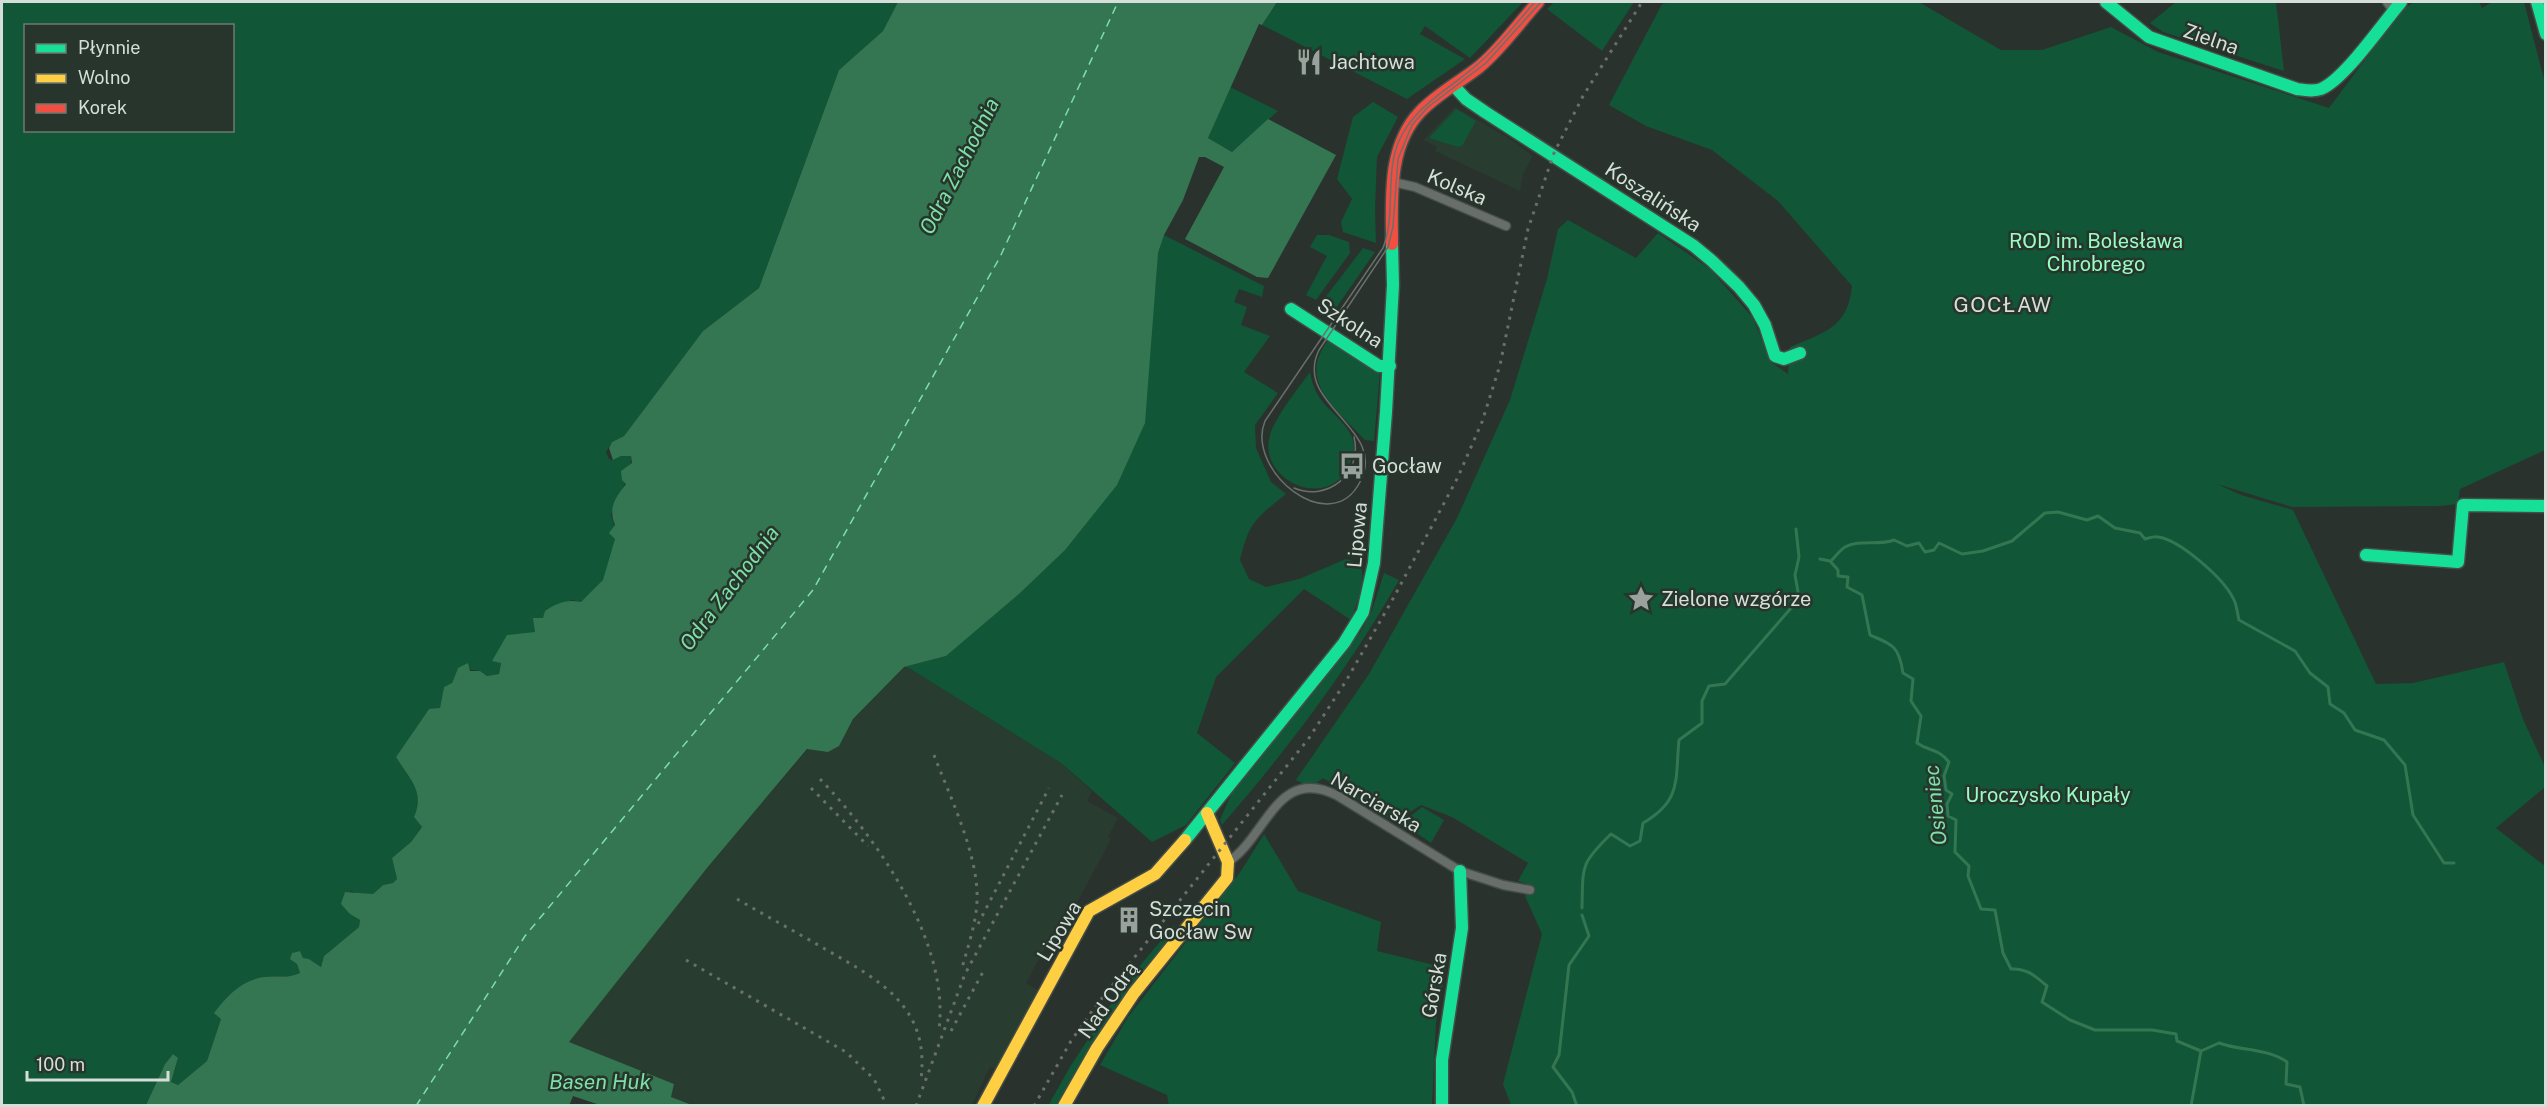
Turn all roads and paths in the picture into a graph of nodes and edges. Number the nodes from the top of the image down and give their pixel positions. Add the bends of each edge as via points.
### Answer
1 (1538, 2) edge
2 (2106, 2) edge
3 (2537, 2) edge
4 (2394, 4) edge
5 (2546, 34) edge
6 (1454, 86) junction
7 (1393, 182) junction
8 (1506, 226) dead end
9 (1291, 309) dead end
10 (1800, 352) dead end
11 (1390, 366) junction
12 (2546, 506) edge
13 (2366, 555) dead end
14 (1208, 813) junction
15 (1227, 862) junction
16 (1460, 871) junction
17 (1530, 890) dead end
18 (983, 1106) edge
19 (1064, 1106) edge
20 (1442, 1106) edge

1 - 6 street, Lipowa via 1486,60
2 - 4 street, Zielna via 2163,43 2315,91 2327,87 2340,73
3 - 5 street
6 - 7 street, Lipowa via 1411,123 1398,151
6 - 10 street, Koszalińska via 1485,112 1694,246 1749,298 1760,314 1775,356 1784,359
7 - 8 street, Kolska via 1415,187
7 - 11 street, Lipowa
9 - 11 street, Szkolna via 1379,366
11 - 14 street, Lipowa via 1374,562 1363,612 1344,643
12 - 13 street via 2463,505 2458,562
14 - 15 street
14 - 18 street, Lipowa via 1148,881 1089,911
15 - 16 street, Narciarska via 1242,850 1283,798 1319,787
15 - 19 street, Nad Odrą via 1225,881 1129,1000
16 - 17 street, Narciarska
16 - 20 street, Górska via 1461,939 1442,1060

